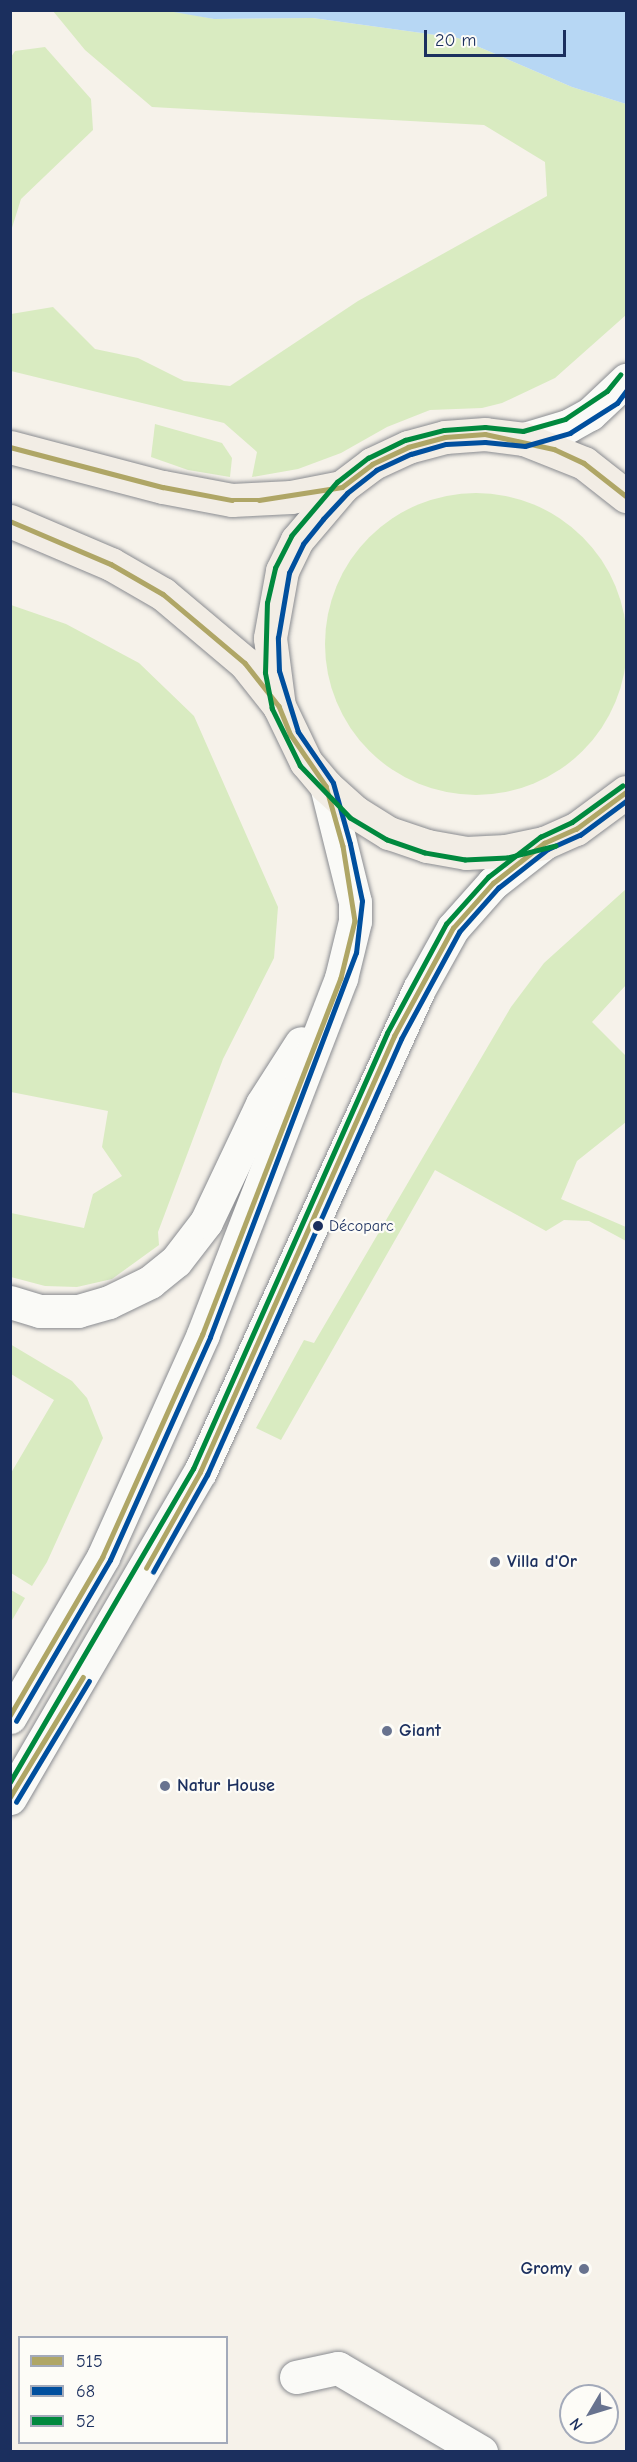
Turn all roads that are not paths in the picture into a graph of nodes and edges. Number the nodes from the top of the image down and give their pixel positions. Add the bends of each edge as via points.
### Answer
1 (627, 380) edge
2 (524, 439) junction
3 (10, 447) edge
4 (342, 487) junction
5 (627, 496) edge
6 (10, 521) edge
7 (279, 706) junction
8 (326, 786) junction
9 (627, 792) edge
10 (544, 843) junction
11 (341, 978) junction
12 (10, 1302) edge
13 (10, 1717) edge
14 (10, 1798) edge
15 (296, 2377) dead end
16 (481, 2451) edge

1 - 2 main road via 590,414 568,426
2 - 4 main road via 485,434 417,444 372,464
2 - 5 main road via 584,463
3 - 4 main road via 163,487 232,500 291,497
4 - 7 main road via 297,540 282,571 270,638
6 - 7 main road via 111,564 163,594 245,663
7 - 8 main road via 291,735
8 - 10 main road via 355,813 389,833 427,846 466,853 506,851
8 - 11 main road via 355,902 355,921
9 - 10 main road via 576,830
10 - 14 main road via 493,883 453,928 418,989 200,1472
11 - 12 main road via 262,1104 206,1222 176,1261 150,1282 110,1302 78,1311 40,1311
11 - 13 main road via 203,1334 104,1557
15 - 16 main road via 338,2368

